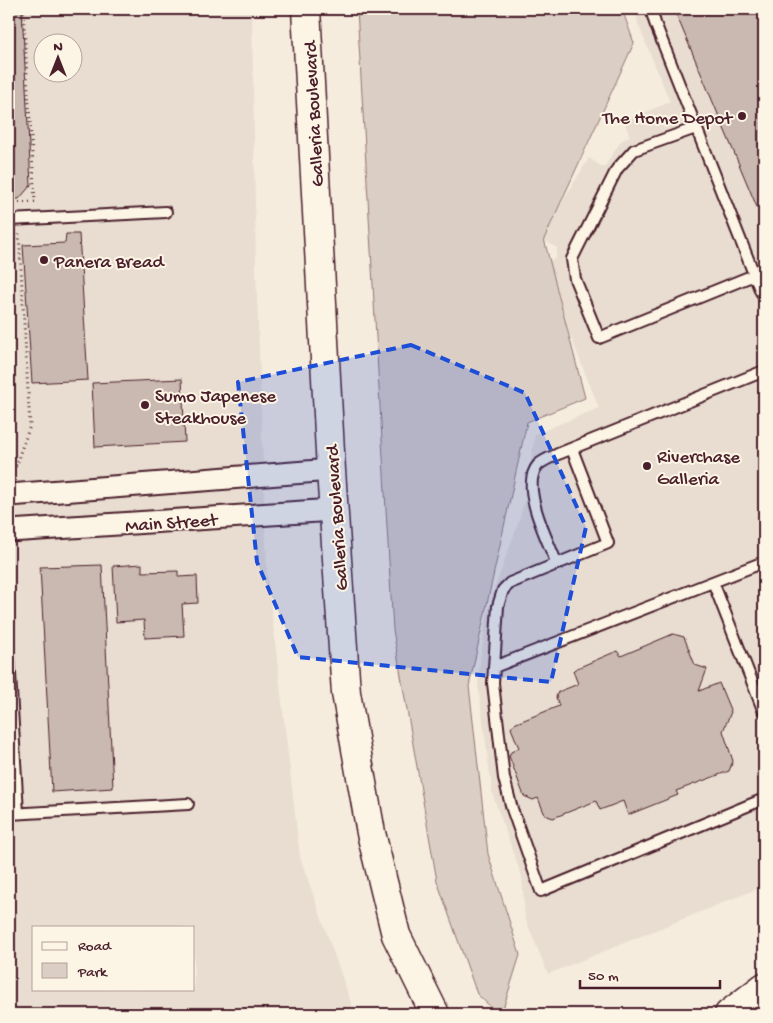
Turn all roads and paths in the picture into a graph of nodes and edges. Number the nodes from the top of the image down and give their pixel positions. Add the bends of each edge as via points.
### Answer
1 (24, 9) edge
2 (306, 9) edge
3 (651, 9) edge
4 (696, 128) junction
5 (9, 203) edge
6 (166, 212) dead end
7 (9, 220) edge
8 (18, 234) dead end
9 (754, 275) junction
10 (764, 291) edge
11 (764, 371) edge
12 (572, 449) junction
13 (11, 465) dead end
14 (331, 470) junction
15 (9, 495) edge
16 (334, 510) junction
17 (9, 531) edge
18 (764, 562) edge
19 (557, 564) junction
20 (713, 582) junction
21 (9, 656) edge
22 (494, 667) junction
23 (764, 712) edge
24 (764, 799) edge
25 (188, 804) dead end
26 (13, 813) edge
27 (764, 988) edge
28 (435, 1014) edge
29 (729, 1014) edge

1 - 5 path via 35,202
2 - 14 main road, Galleria Boulevard
3 - 4 lane
4 - 9 lane
4 - 9 lane via 634,150 617,169 572,259 575,279 599,338
6 - 7 lane
8 - 13 path via 30,426 17,466
9 - 10 lane via 761,292
11 - 12 lane
12 - 19 lane via 539,464 532,476 532,494
12 - 19 lane via 608,543
14 - 15 street, Main Street
14 - 16 main road, Galleria Boulevard
16 - 17 street, Main Street
16 - 28 main road, Galleria Boulevard via 346,693 371,833 396,935
18 - 20 lane
19 - 22 lane via 510,583 503,590 498,606
20 - 22 lane
20 - 23 lane
21 - 26 lane
22 - 24 lane via 504,778 541,891
25 - 26 lane
27 - 29 main road

